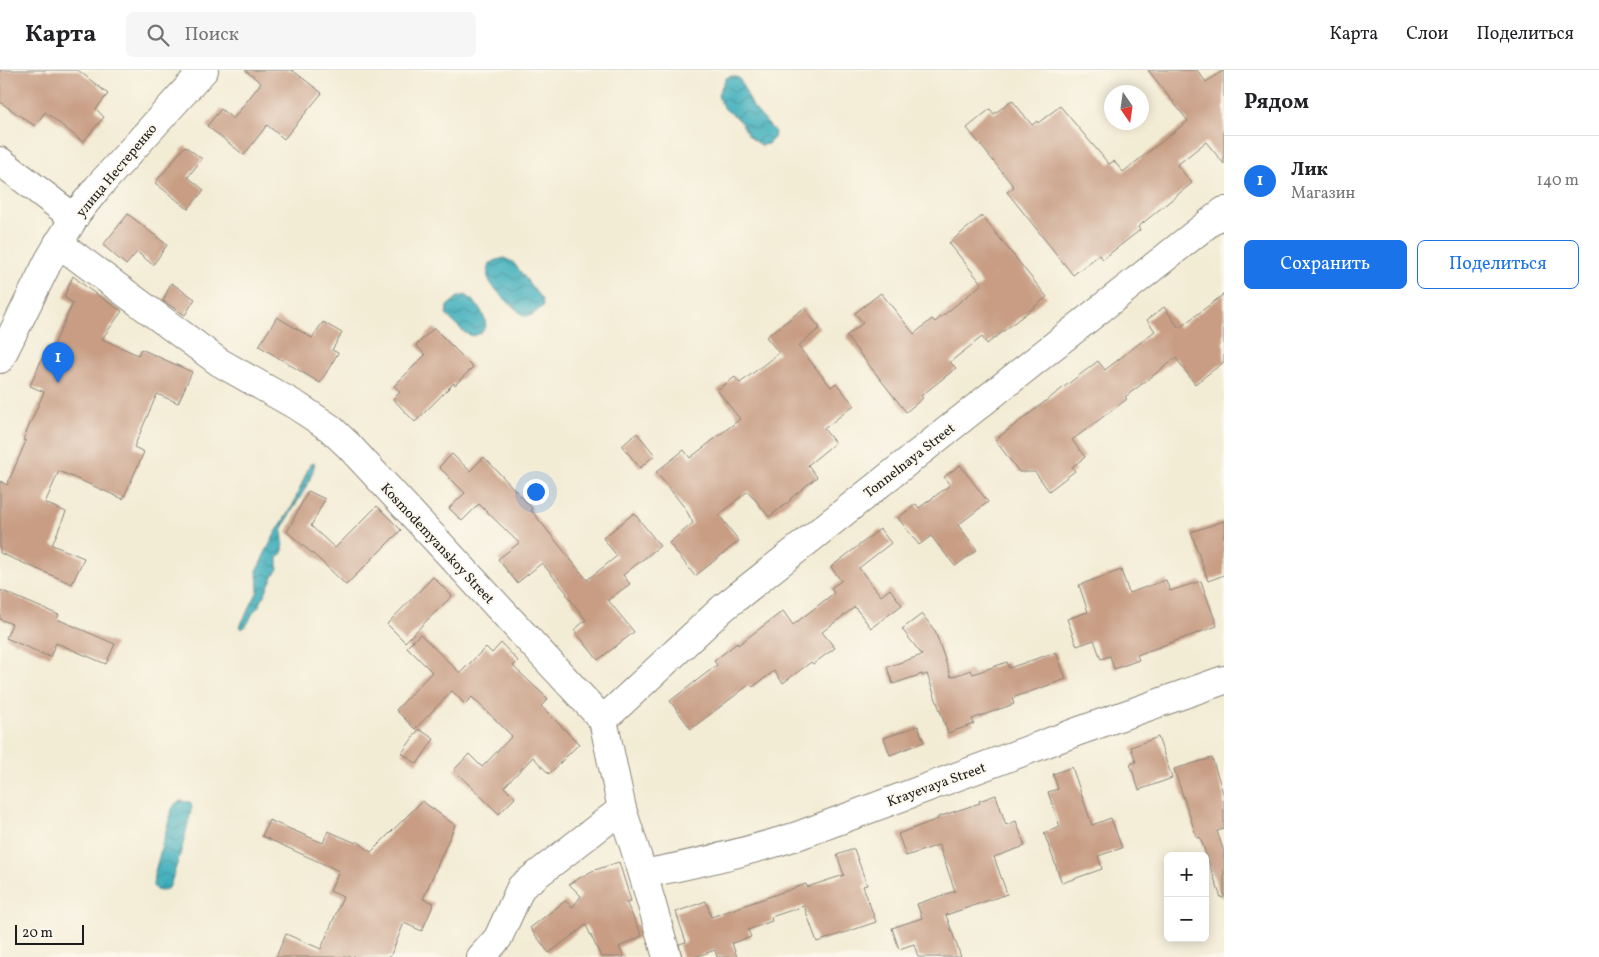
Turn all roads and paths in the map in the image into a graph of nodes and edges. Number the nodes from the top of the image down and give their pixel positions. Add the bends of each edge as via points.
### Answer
1 (204, 70) edge
2 (0, 161) edge
3 (1224, 211) edge
4 (74, 218) junction
5 (58, 243) junction
6 (0, 359) edge
7 (1224, 680) edge
8 (603, 720) junction
9 (622, 809) junction
10 (643, 874) junction
11 (481, 957) edge
12 (667, 957) edge

1 - 4 street, улица Нестеренко
2 - 4 street
3 - 8 street, Tonnelnaya Street via 722,608
4 - 5 street, улица Нестеренко
5 - 6 street, улица Нестеренко
5 - 8 street, Kosmodemyanskoy Street via 219,362 330,428
7 - 10 street, Krayevaya Street via 1079,730 797,836 711,861
8 - 9 street
9 - 10 street
9 - 11 street via 521,887 498,938
10 - 12 street

